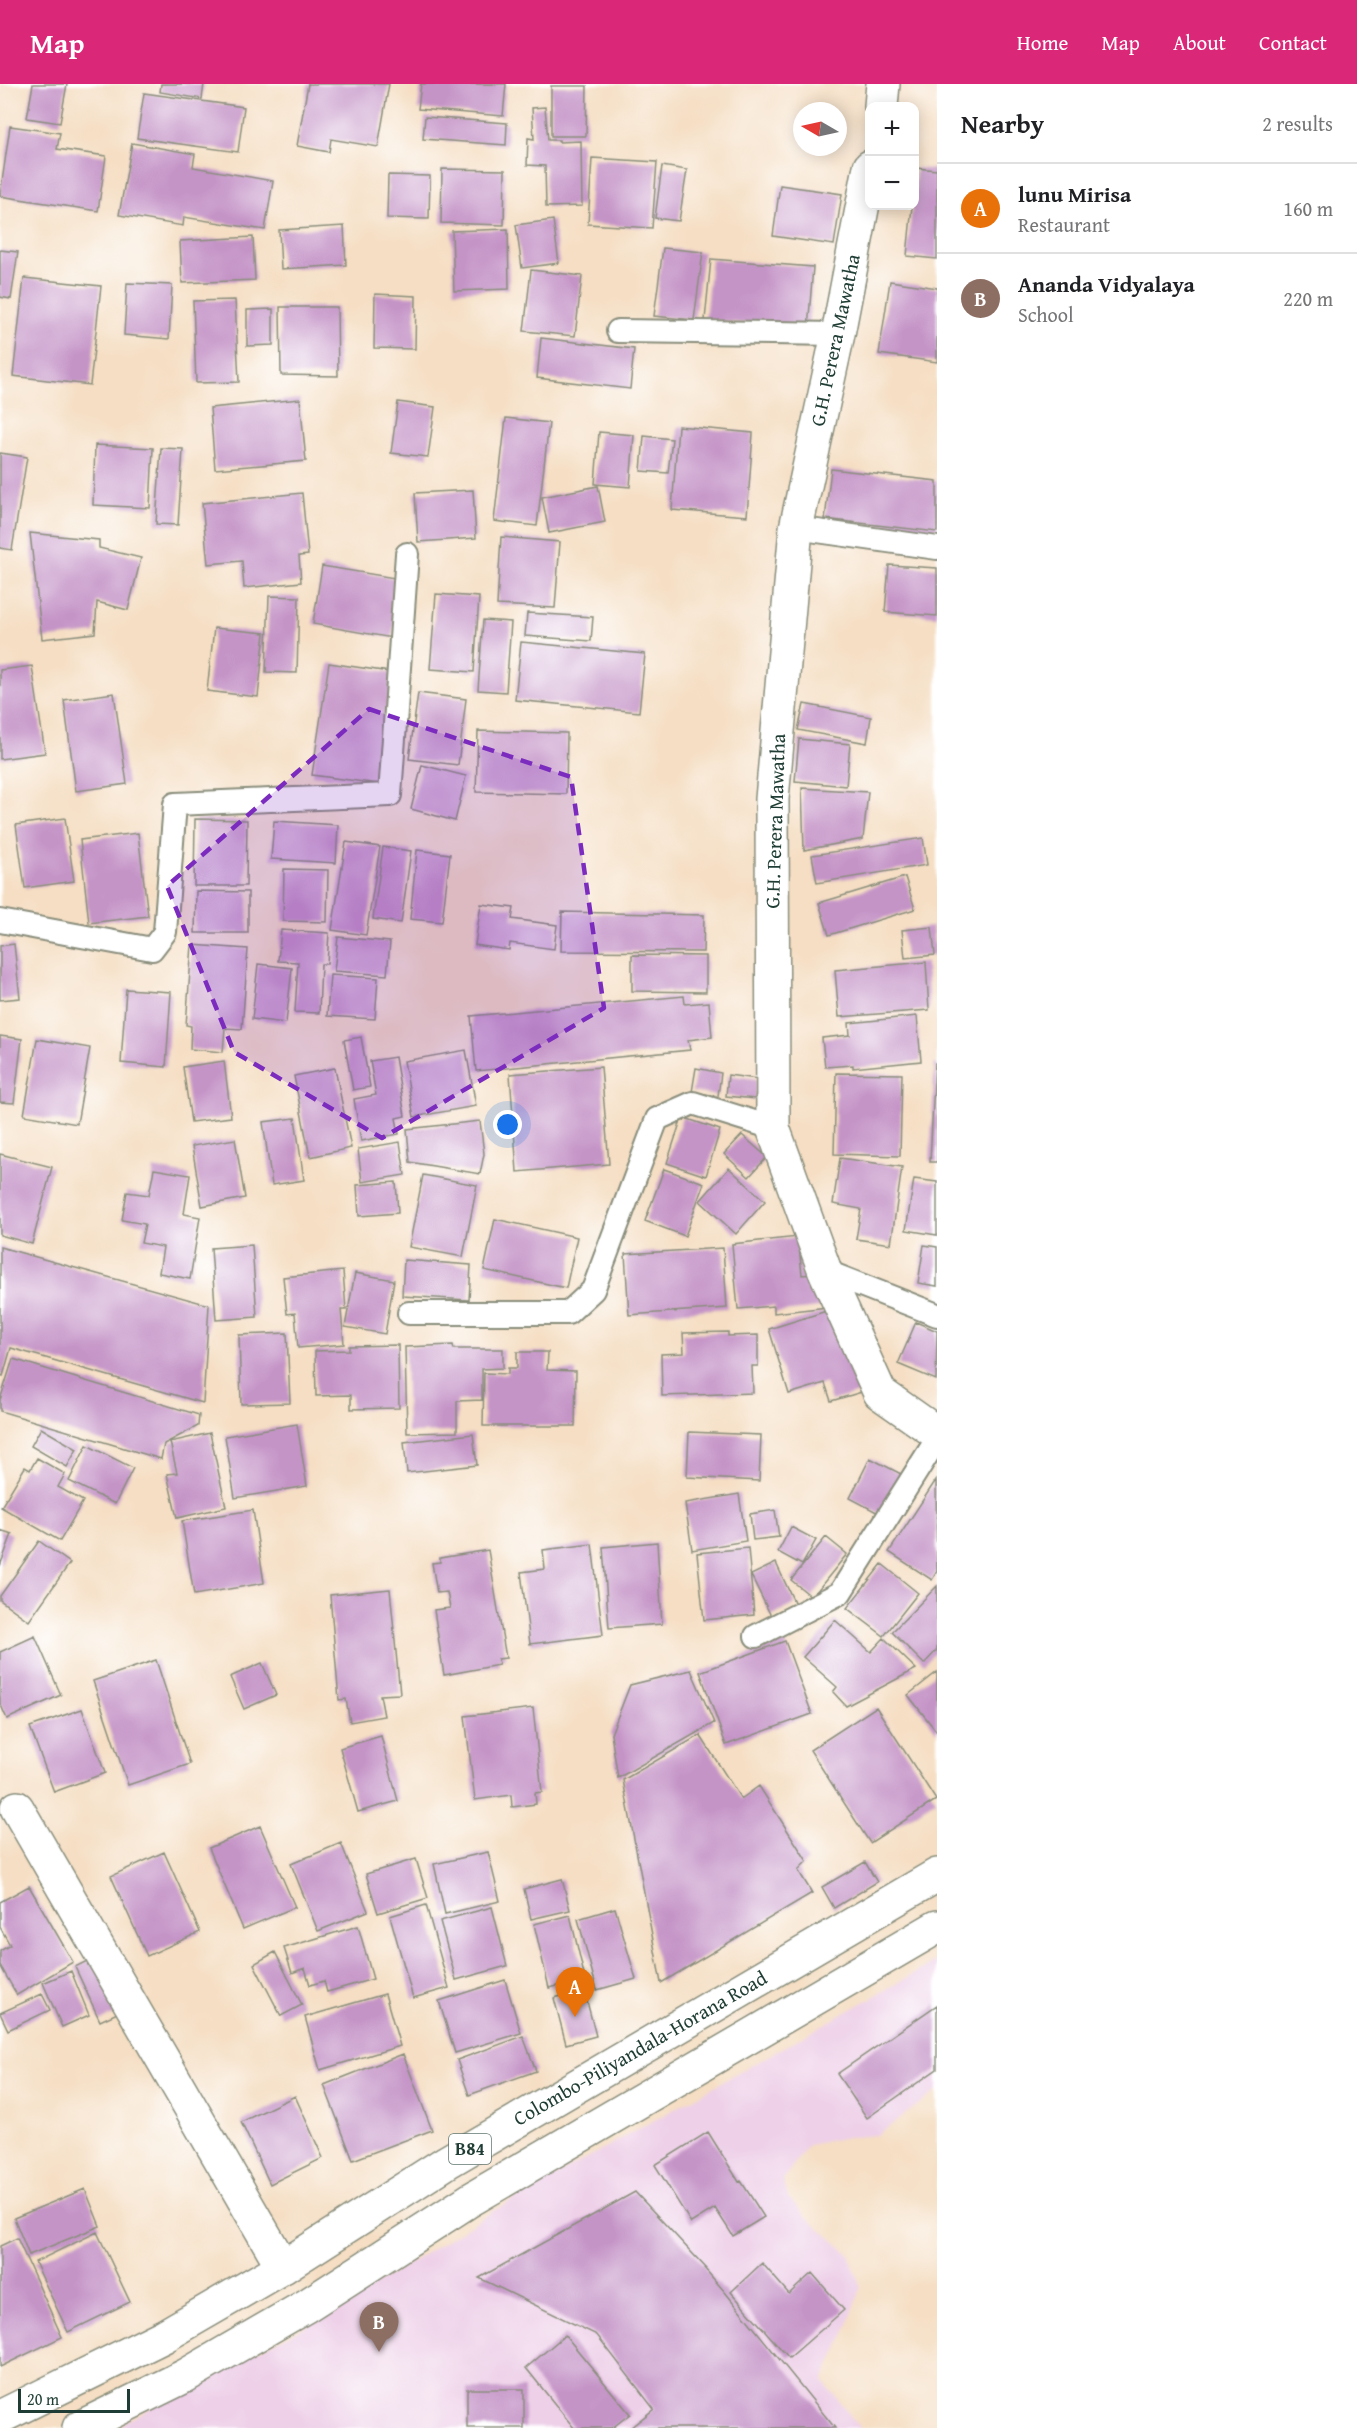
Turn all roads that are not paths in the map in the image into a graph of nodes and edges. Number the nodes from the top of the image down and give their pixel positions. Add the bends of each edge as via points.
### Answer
1 (883, 84) edge
2 (881, 102) edge
3 (865, 193) edge
4 (618, 331) dead end
5 (838, 334) junction
6 (796, 528) junction
7 (937, 548) edge
8 (407, 555) dead end
9 (0, 921) edge
10 (774, 1128) junction
11 (825, 1271) junction
12 (409, 1313) dead end
13 (937, 1315) edge
14 (937, 1433) edge
15 (937, 1438) edge
16 (756, 1636) dead end
17 (17, 1808) dead end
18 (937, 1875) edge
19 (937, 1927) edge
20 (447, 2162) junction
21 (470, 2200) junction
22 (283, 2267) junction
23 (0, 2417) edge
24 (79, 2428) edge

1 - 2 main road
3 - 5 main road, G.H. Perera Mawatha
4 - 5 lane
5 - 6 main road, G.H. Perera Mawatha
6 - 7 lane
6 - 10 main road, G.H. Perera Mawatha via 772,799
8 - 9 lane via 390,795 175,804 165,932 152,949
10 - 11 main road, G.H. Perera Mawatha
10 - 12 lane via 693,1103 657,1119 593,1290 568,1313
11 - 13 lane
11 - 14 main road, G.H. Perera Mawatha via 880,1393
15 - 16 lane via 840,1593
17 - 22 main road
18 - 20 main road, Colombo-Piliyandala-Horana Road / B84
19 - 21 main road, B84
20 - 21 main road
20 - 22 main road, Colombo-Piliyandala-Horana Road / B84
21 - 24 main road, B84 via 306,2306 184,2376
22 - 23 main road, Colombo-Piliyandala-Horana Road / B84 via 164,2336

